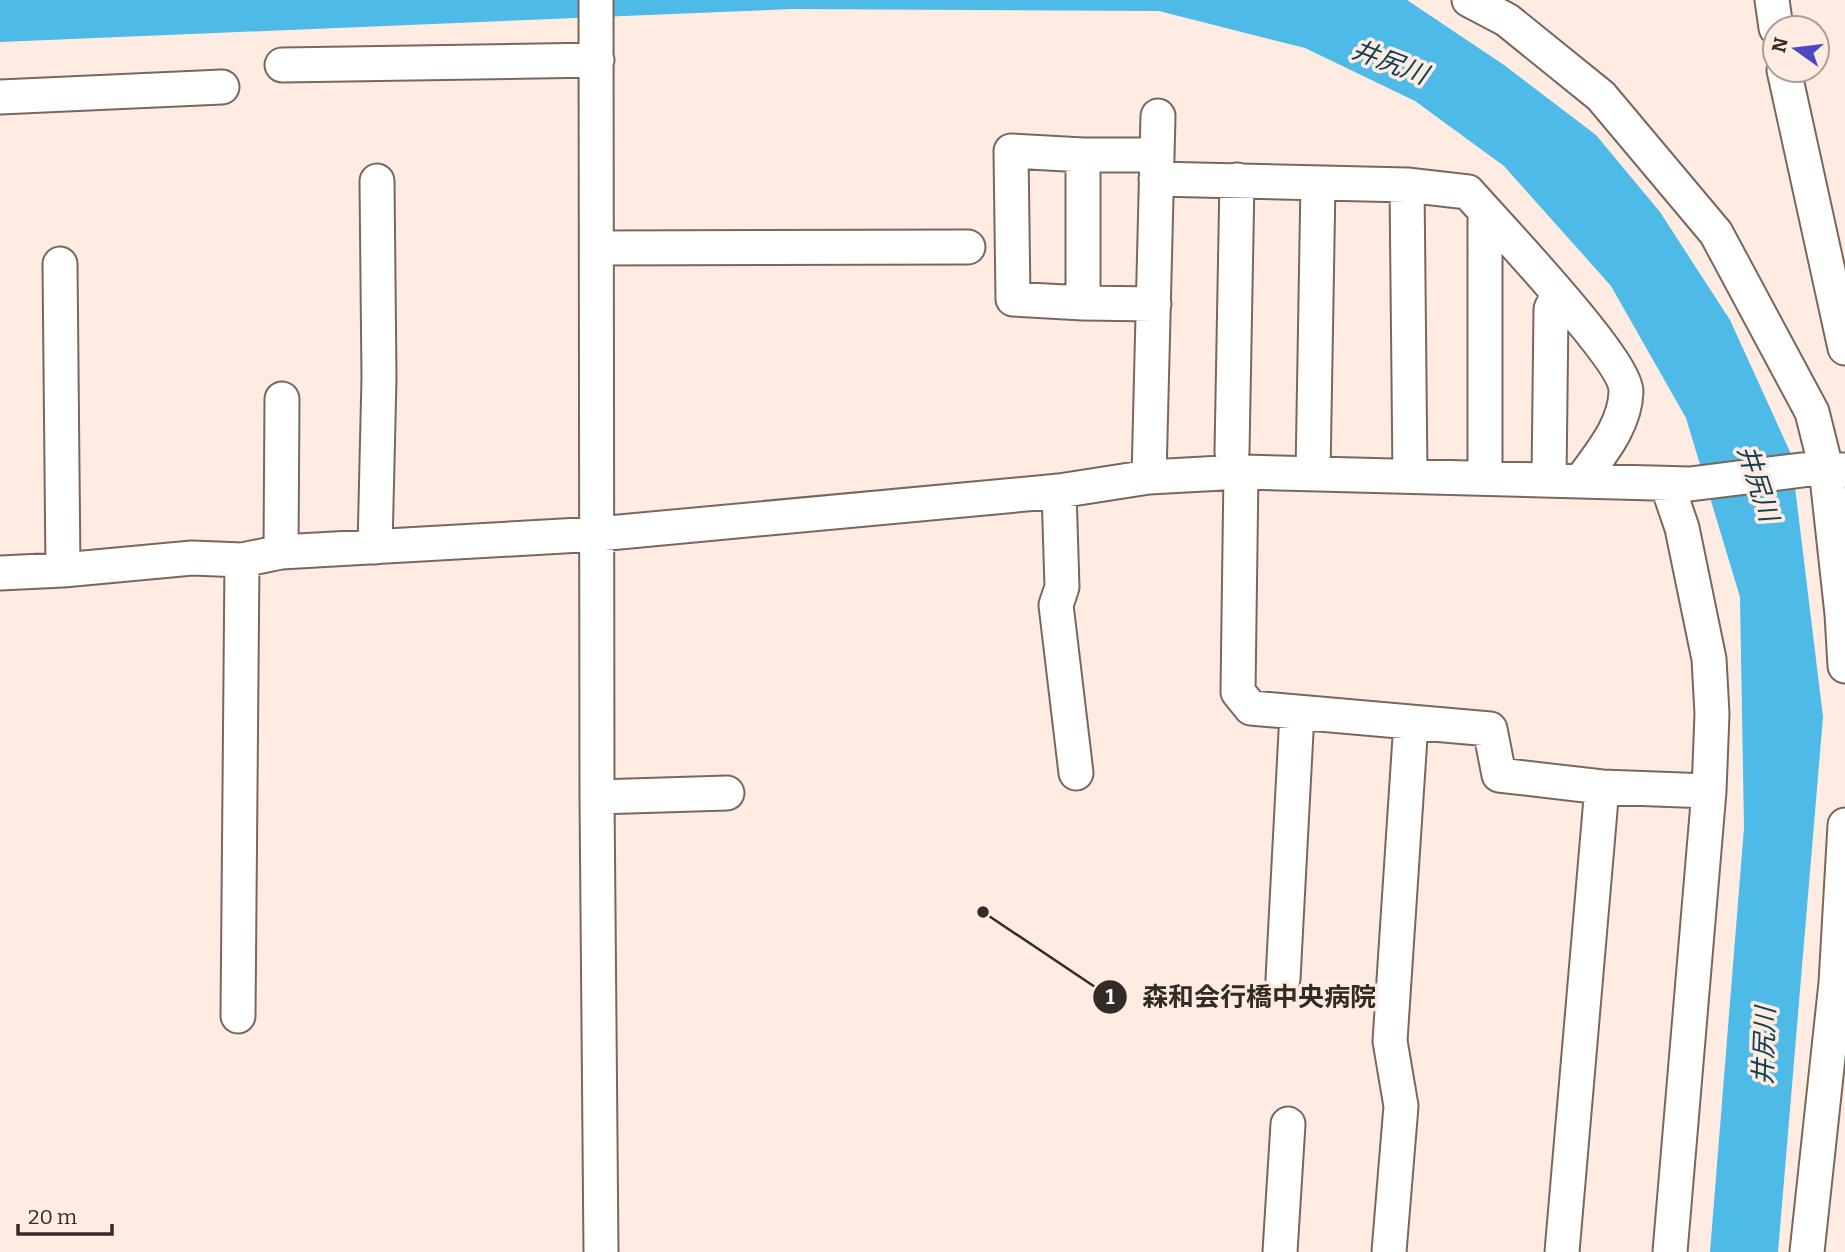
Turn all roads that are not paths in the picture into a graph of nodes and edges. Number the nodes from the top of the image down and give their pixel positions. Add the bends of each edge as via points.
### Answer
1 (596, 0) edge
2 (1469, 0) edge
3 (596, 53) junction
4 (282, 65) dead end
5 (1787, 84) edge
6 (222, 88) dead end
7 (0, 97) edge
8 (1158, 116) dead end
9 (1083, 155) junction
10 (1156, 167) junction
11 (1237, 180) junction
12 (377, 181) dead end
13 (1318, 183) junction
14 (1407, 185) junction
15 (1485, 211) junction
16 (968, 247) dead end
17 (597, 248) junction
18 (60, 264) dead end
19 (1558, 294) junction
20 (1083, 303) junction
21 (1154, 304) junction
22 (1845, 348) edge
23 (282, 399) dead end
24 (1237, 462) junction
25 (1834, 464) edge
26 (1313, 474) junction
27 (1149, 477) junction
28 (1410, 477) junction
29 (1485, 478) junction
30 (1565, 481) junction
31 (1678, 484) junction
32 (1059, 491) junction
33 (598, 534) junction
34 (374, 547) junction
35 (281, 552) junction
36 (243, 560) junction
37 (63, 570) junction
38 (0, 573) edge
39 (1845, 666) edge
40 (1297, 713) junction
41 (1411, 722) junction
42 (1076, 773) dead end
43 (1602, 787) junction
44 (1709, 791) junction
45 (727, 793) dead end
46 (597, 797) junction
47 (1845, 825) edge
48 (1283, 979) dead end
49 (238, 1016) dead end
50 (1288, 1124) dead end
51 (601, 1252) edge
52 (1280, 1252) edge
53 (1389, 1252) edge
54 (1562, 1252) edge
55 (1670, 1252) edge
56 (1807, 1252) edge

1 - 3 street
2 - 25 street via 1507,20 1601,96 1716,233 1812,412
3 - 4 street
3 - 17 street
5 - 22 street
6 - 7 street
8 - 10 street
9 - 10 street
9 - 20 street
9 - 20 street via 1011,151 1013,299
10 - 11 street
10 - 21 street
11 - 13 street
11 - 24 street
12 - 34 street via 379,378
13 - 14 street
13 - 26 street
14 - 15 street via 1468,192
14 - 28 street
15 - 19 street
15 - 29 street
16 - 17 street
17 - 33 street
18 - 37 street
19 - 30 street via 1551,309
19 - 30 street via 1607,352 1626,388 1624,411 1615,431
20 - 21 street
21 - 27 street
23 - 35 street
24 - 26 street
24 - 27 street
24 - 40 street via 1238,692 1251,708
25 - 31 street
25 - 39 street
26 - 28 street
27 - 32 street
28 - 29 street
29 - 30 street
30 - 31 street
31 - 44 street via 1682,528 1709,659
32 - 33 street
32 - 42 street via 1062,587 1056,604
33 - 34 street
33 - 46 street
34 - 35 street
35 - 36 street
36 - 37 street via 192,558
36 - 49 street
37 - 38 street
40 - 41 street
40 - 48 street
41 - 43 street via 1490,729 1499,775
41 - 53 street via 1390,1041 1401,1107
43 - 44 street
43 - 54 street
44 - 55 street
45 - 46 street
46 - 51 street
47 - 56 street via 1836,983
50 - 52 street

